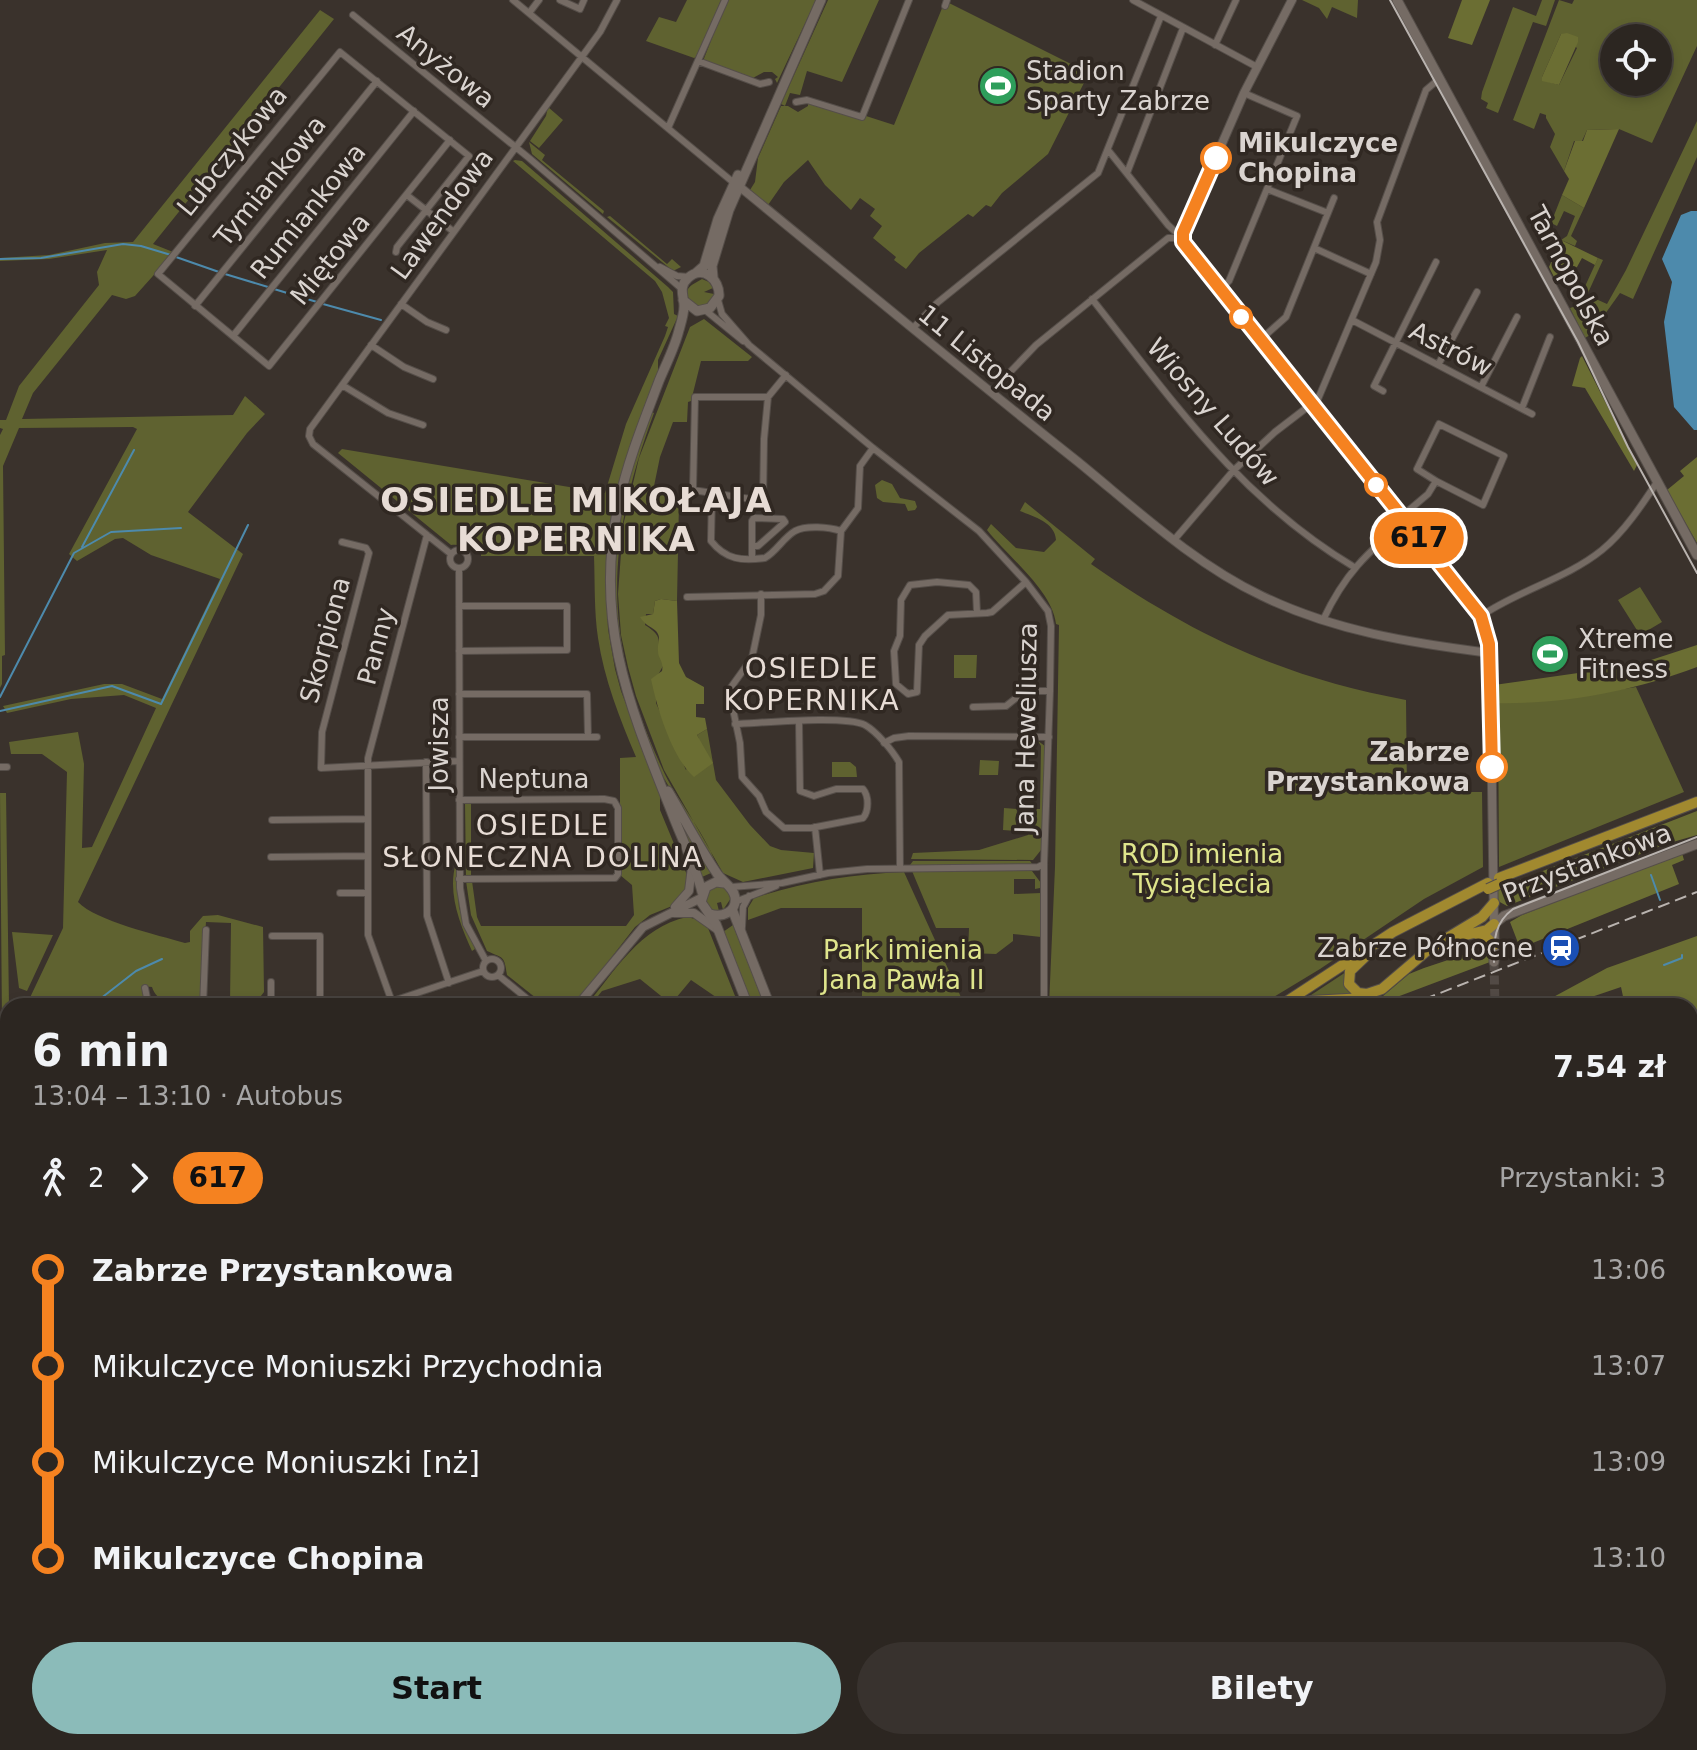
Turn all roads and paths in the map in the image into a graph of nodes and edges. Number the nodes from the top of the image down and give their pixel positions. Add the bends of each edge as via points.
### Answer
1 (513, 0) edge
2 (539, 0) edge
3 (560, 0) edge
4 (584, 0) edge
5 (617, 0) edge
6 (725, 0) edge
7 (821, 0) edge
8 (909, 0) edge
9 (1133, 0) edge
10 (1236, 0) edge
11 (1292, 0) edge
12 (1395, 0) edge
13 (529, 13) junction
14 (353, 15) dead end
15 (1161, 16) junction
16 (1183, 28) junction
17 (1215, 45) junction
18 (582, 57) junction
19 (698, 61) junction
20 (1257, 67) junction
21 (1439, 79) junction
22 (377, 81) junction
23 (769, 82) dead end
24 (1244, 93) junction
25 (796, 102) dead end
26 (414, 111) junction
27 (668, 128) junction
28 (450, 140) junction
29 (515, 148) junction
30 (1108, 150) junction
31 (1100, 170) junction
32 (1124, 170) junction
33 (737, 185) junction
34 (1267, 189) junction
35 (408, 196) junction
36 (1334, 198) dead end
37 (427, 210) junction
38 (1328, 213) junction
39 (1188, 221) junction
40 (1168, 225) junction
41 (454, 232) junction
42 (1168, 238) junction
43 (1182, 238) junction
44 (1314, 248) junction
45 (396, 252) dead end
46 (1436, 262) dead end
47 (653, 263) junction
48 (1371, 274) junction
49 (692, 275) junction
50 (713, 277) junction
51 (682, 289) junction
52 (1220, 290) junction
53 (1477, 292) dead end
54 (1092, 299) junction
55 (683, 300) junction
56 (718, 300) junction
57 (401, 304) junction
58 (195, 306) junction
59 (701, 310) junction
60 (1517, 317) dead end
61 (1352, 320) junction
62 (913, 328) junction
63 (446, 330) dead end
64 (679, 331) junction
65 (233, 336) junction
66 (1550, 337) dead end
67 (1260, 340) junction
68 (1396, 342) junction
69 (371, 345) junction
70 (749, 345) junction
71 (1438, 365) junction
72 (786, 375) junction
73 (433, 379) dead end
74 (342, 385) junction
75 (1481, 387) junction
76 (1383, 391) dead end
77 (991, 392) junction
78 (768, 397) junction
79 (1312, 404) junction
80 (1522, 408) junction
81 (1532, 414) dead end
82 (423, 425) dead end
83 (873, 448) junction
84 (1233, 471) junction
85 (1436, 481) junction
86 (1657, 482) junction
87 (712, 494) junction
88 (1404, 518) junction
89 (841, 531) junction
90 (427, 535) junction
91 (1174, 540) junction
92 (342, 542) dead end
93 (752, 546) junction
94 (451, 554) junction
95 (1697, 555) edge
96 (468, 559) junction
97 (478, 559) dead end
98 (752, 559) junction
99 (1354, 567) junction
100 (459, 569) junction
101 (1026, 582) junction
102 (761, 594) junction
103 (687, 597) dead end
104 (459, 606) junction
105 (977, 613) junction
106 (1481, 616) junction
107 (1323, 620) junction
108 (459, 651) junction
109 (1490, 653) junction
110 (1050, 691) junction
111 (459, 694) junction
112 (973, 707) dead end
113 (799, 722) junction
114 (735, 724) junction
115 (459, 737) junction
116 (588, 737) junction
117 (597, 737) dead end
118 (1049, 737) junction
119 (884, 743) junction
120 (459, 761) junction
121 (426, 762) junction
122 (368, 767) junction
123 (656, 771) junction
124 (459, 800) junction
125 (1697, 805) edge
126 (368, 819) junction
127 (272, 820) dead end
128 (815, 827) junction
129 (1697, 844) edge
130 (368, 856) junction
131 (271, 857) dead end
132 (691, 861) junction
133 (1044, 864) junction
134 (900, 868) junction
135 (820, 875) junction
136 (459, 879) junction
137 (782, 883) junction
138 (1493, 883) junction
139 (729, 886) junction
140 (340, 893) dead end
141 (368, 893) junction
142 (749, 895) junction
143 (704, 902) junction
144 (1494, 903) junction
145 (733, 905) junction
146 (665, 915) junction
147 (1477, 920) junction
148 (1494, 924) junction
149 (206, 930) dead end
150 (719, 931) junction
151 (1475, 934) junction
152 (272, 936) dead end
153 (743, 938) junction
154 (1494, 945) junction
155 (1372, 951) junction
156 (486, 961) junction
157 (1494, 962) tunnel mouth
158 (483, 971) junction
159 (498, 975) junction
160 (271, 982) dead end
161 (449, 983) junction
162 (145, 988) dead end
163 (147, 998) edge
164 (203, 998) edge
165 (271, 998) edge
166 (320, 998) edge
167 (391, 998) edge
168 (404, 998) edge
169 (526, 998) edge
170 (584, 998) edge
171 (745, 998) edge
172 (767, 998) edge
173 (1044, 998) edge
174 (1292, 998) edge
175 (1302, 998) edge
176 (1349, 998) edge

1 - 13 street, 11 Listopada
2 - 13 street
3 - 4 street via 580,9
5 - 18 street, Lawendowa
6 - 19 street
7 - 33 main road
8 - 25 street via 862,117 807,100
9 - 15 street
10 - 17 street
11 - 20 street
12 - 21 main road, Tarnopolska
13 - 18 street, 11 Listopada
14 - 29 street, Anyżowa
15 - 16 street
15 - 30 street
16 - 17 street
16 - 32 street
17 - 20 street
18 - 27 street, 11 Listopada
18 - 29 street, Lawendowa
19 - 23 street via 760,84
19 - 27 street
20 - 24 street
21 - 48 street via 1426,90 1377,222 1380,246
21 - 86 main road, Tarnopolska
22 - 26 street, Lubczykowa
22 - 58 street, Tymiankowa
22 - 58 street, Lubczykowa via 337,53 158,274
24 - 34 street via 1297,116
24 - 39 street
26 - 28 street, Lubczykowa
26 - 65 street, Rumiankowa
27 - 33 street, 11 Listopada
28 - 35 street, Miętowa
28 - 37 street via 470,158
29 - 41 street, Lawendowa
29 - 47 street
30 - 31 street
30 - 32 street
31 - 32 street via 1111,163
31 - 62 street
32 - 40 street
33 - 49 main road via 718,219 704,266
33 - 50 main road
33 - 62 street, 11 Listopada
34 - 38 street
34 - 52 street via 1229,281
35 - 37 street
35 - 65 street, Miętowa via 269,366
36 - 38 street
37 - 41 street
37 - 45 street
38 - 44 street
39 - 40 street via 1181,228
39 - 43 street
40 - 42 street
40 - 43 street
41 - 57 street, Lawendowa
42 - 43 street
42 - 54 street
43 - 52 street
44 - 48 street
44 - 67 street via 1284,319
46 - 68 street
47 - 49 street via 677,276
47 - 51 street
48 - 61 street
49 - 50 main road
49 - 51 main road
50 - 56 main road
51 - 55 main road
52 - 67 street
53 - 71 street
54 - 77 street
54 - 84 street, Wiosny Ludów
55 - 59 main road
55 - 64 main road
56 - 59 main road
56 - 70 street, Jana Heweliusza via 719,311
57 - 63 street, Lawendowa
57 - 69 street, Lawendowa
58 - 65 street, Lubczykowa
59 - 64 main road
59 - 70 street, Jana Heweliusza
60 - 75 street
61 - 68 street, Astrów
61 - 79 street
62 - 77 street, 11 Listopada
64 - 123 main road via 627,471 610,566 619,668
66 - 80 street
67 - 79 street
68 - 71 street, Astrów
68 - 76 street via 1374,386
69 - 73 street
69 - 74 street, Lawendowa
70 - 72 street, Jana Heweliusza
71 - 75 street, Astrów
72 - 78 street
72 - 83 street, Jana Heweliusza
74 - 82 street via 388,413
74 - 90 street, Lawendowa via 310,429 313,444
75 - 80 street, Astrów
77 - 91 street, 11 Listopada
78 - 87 street via 763,501
78 - 87 street via 695,397 693,490
79 - 84 street
79 - 88 street
80 - 81 street, Astrów
83 - 89 street via 860,466 858,508
83 - 101 street, Jana Heweliusza via 979,531
84 - 91 street
84 - 99 street, Wiosny Ludów via 1287,522
85 - 85 street via 1417,469 1439,424 1504,456 1483,505
85 - 88 street
86 - 95 main road, Tarnopolska
86 - 106 street via 1601,551
87 - 98 street via 711,541 727,557
88 - 99 street
88 - 106 street
89 - 98 street via 800,529 769,556
89 - 102 street via 839,572 824,591
90 - 94 street
90 - 122 street, Panny
91 - 107 street, 11 Listopada via 1234,582
92 - 122 street, Skorpiona via 369,553 322,732 321,768
93 - 93 street via 758,546 785,522 754,518
93 - 98 street
94 - 96 street via 462,550
94 - 100 street, Jowisza via 450,563
96 - 97 street
96 - 100 street
99 - 107 street
100 - 104 street, Jowisza
101 - 105 street via 995,610
101 - 110 street, Jana Heweliusza via 1050,616
102 - 103 street
102 - 114 street via 752,658 729,690
104 - 108 street, Jowisza
104 - 108 street via 567,606 567,650
105 - 105 street via 948,615 929,631 919,645 915,693 908,694 894,680 901,600 912,583 969,585 976,592
106 - 109 street
107 - 109 street, 11 Listopada via 1396,640
108 - 111 street, Jowisza
109 - 144 street
110 - 112 street via 1025,691 1006,706
110 - 118 street, Jana Heweliusza
111 - 115 street, Jowisza
111 - 116 street via 587,694
113 - 114 street
113 - 119 street via 863,724
113 - 128 street via 802,794 860,789 866,794 863,818
114 - 128 street via 742,777 764,809 784,828
115 - 116 street
115 - 120 street, Jowisza
116 - 117 street
118 - 119 street via 909,736
118 - 133 street, Jana Heweliusza
119 - 134 street via 900,767
120 - 121 street
120 - 124 street, Jowisza
121 - 122 street
121 - 161 street via 427,916
122 - 126 street, Panny
123 - 132 main road
123 - 139 main road
124 - 136 street, Jowisza
124 - 136 street, Neptuna via 614,801 618,874
125 - 138 main road
126 - 127 street
126 - 130 street, Panny
128 - 135 street
129 - 148 main road, Przystankowa
130 - 131 street
130 - 141 street, Panny
132 - 143 main road
132 - 146 street via 689,891
133 - 134 street
133 - 173 street, Jana Heweliusza
134 - 135 street
135 - 137 street
136 - 156 street, Jowisza via 466,924
137 - 139 street
137 - 142 street
138 - 155 main road
138 - 174 main road via 1407,923
139 - 143 main road via 716,882 706,887
139 - 145 main road
140 - 141 street
141 - 167 street, Panny via 368,935
142 - 145 street
142 - 153 street via 742,911
143 - 145 main road via 719,916
143 - 146 street
143 - 150 main road
144 - 147 main road
144 - 148 street
145 - 153 main road
146 - 150 street via 694,913
146 - 170 street via 636,934
147 - 148 main road
147 - 155 main road via 1429,949 1382,989 1358,993 1349,984 1350,971
148 - 151 main road
148 - 154 main road
149 - 164 street
150 - 171 main road
151 - 154 main road
151 - 176 main road via 1444,943 1375,996
152 - 166 street via 320,936
153 - 172 main road
154 - 157 main road
155 - 175 main road
156 - 158 street
156 - 159 street, Jowisza via 499,962
158 - 159 street, Jowisza via 488,977
158 - 161 street
159 - 169 street, Jowisza
160 - 165 street
161 - 168 street
162 - 163 street

